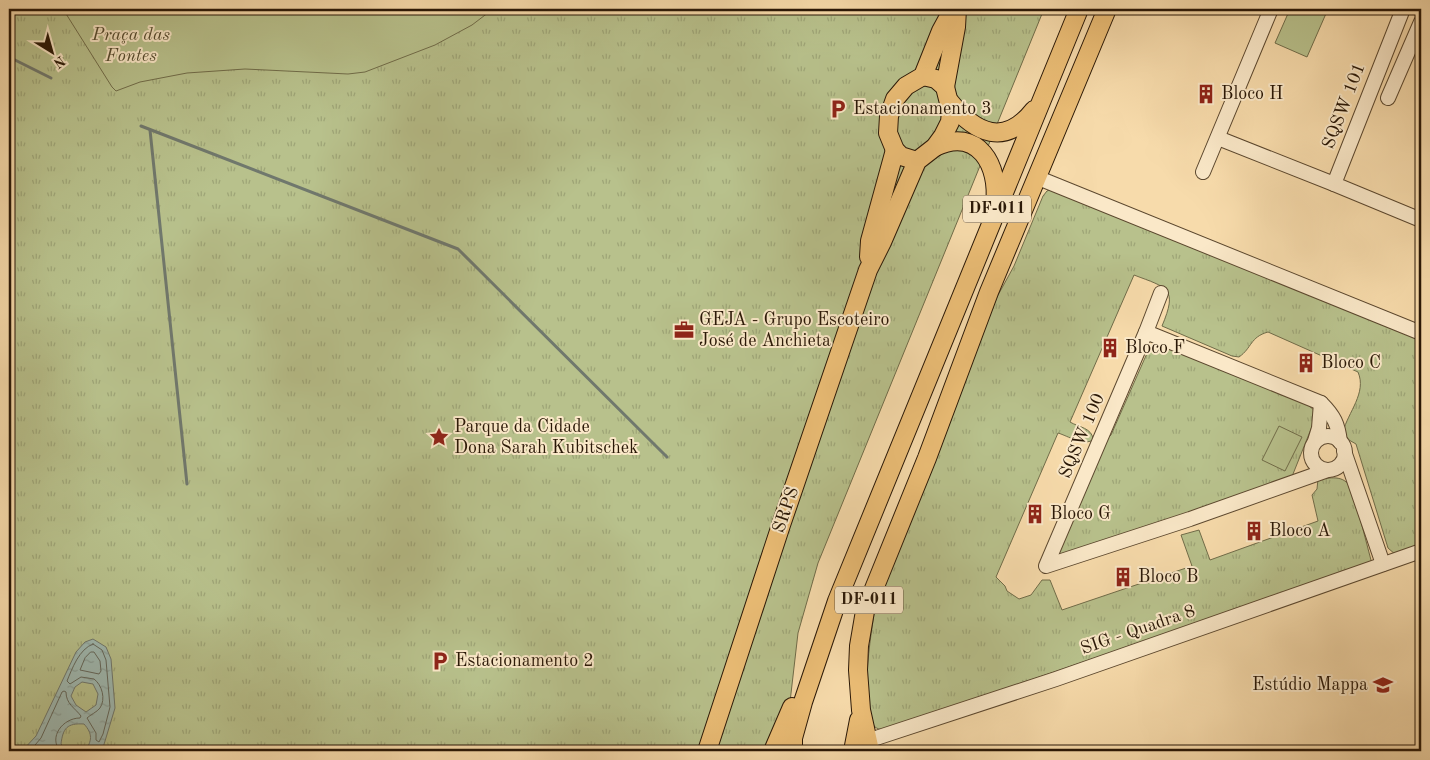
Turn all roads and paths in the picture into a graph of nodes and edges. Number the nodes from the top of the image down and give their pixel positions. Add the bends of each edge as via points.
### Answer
1 (953, 9) edge
2 (957, 9) edge
3 (1079, 9) edge
4 (1107, 9) edge
5 (1271, 9) edge
6 (1403, 9) edge
7 (1421, 22) edge
8 (1389, 42) junction
9 (1410, 48) junction
10 (923, 76) junction
11 (948, 94) junction
12 (1044, 95) junction
13 (1388, 98) dead end
14 (1218, 138) junction
15 (936, 147) junction
16 (895, 150) junction
17 (917, 161) junction
18 (1203, 172) dead end
19 (1036, 177) junction
20 (1334, 184) junction
21 (1421, 220) edge
22 (992, 221) junction
23 (868, 270) junction
24 (1161, 293) dead end
25 (1146, 332) junction
26 (1421, 332) edge
27 (1321, 402) junction
28 (916, 410) junction
29 (1313, 446) junction
30 (1342, 447) junction
31 (927, 458) junction
32 (1331, 470) junction
33 (1297, 481) junction
34 (1354, 481) junction
35 (1421, 551) edge
36 (1383, 564) junction
37 (837, 601) junction
38 (863, 748) edge
39 (707, 751) edge
40 (773, 751) edge
41 (793, 751) edge

1 - 10 main road
2 - 11 main road
3 - 12 main road, DF-011
4 - 19 main road, DF-011
5 - 14 street
6 - 8 street, SQSW 101
7 - 9 street
8 - 9 street
8 - 20 street, SQSW 101
9 - 13 street
10 - 11 main road via 936,79
10 - 16 main road via 906,86 895,99 888,116 888,133
11 - 12 main road via 970,123 980,129 998,132 1024,123
11 - 15 main road via 950,122
12 - 22 main road, DF-011
14 - 18 street
14 - 20 street
15 - 17 main road
15 - 22 main road via 955,140 972,146 987,158 994,174 996,194
16 - 17 main road via 901,156
16 - 23 main road, SRPS via 870,241
17 - 23 main road, SRPS
19 - 26 street
19 - 31 main road, DF-011
20 - 21 street
22 - 28 main road, DF-011
23 - 39 main road, SRPS
24 - 25 street
25 - 27 street
25 - 33 street, SQSW 100 via 1046,566
27 - 29 street via 1319,428
27 - 30 street via 1338,426
28 - 31 main road
28 - 37 main road, DF-011
29 - 30 street via 1320,438 1331,436
29 - 32 street via 1313,462 1322,469
29 - 33 street
30 - 32 street via 1342,462
30 - 34 street
31 - 38 main road, DF-011 via 865,611 859,654
32 - 33 street, SQSW 100
32 - 34 street
34 - 36 street
35 - 36 street, SIG - Quadra 8
36 - 38 street, SIG - Quadra 8
37 - 40 main road
37 - 41 main road, DF-011 via 793,738

